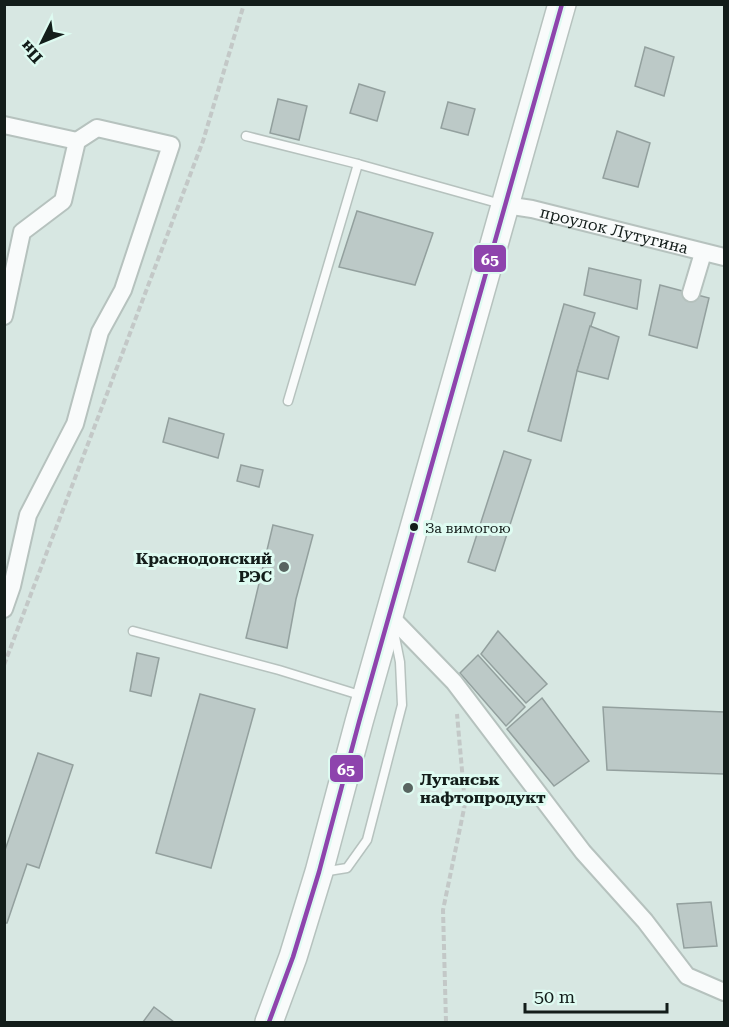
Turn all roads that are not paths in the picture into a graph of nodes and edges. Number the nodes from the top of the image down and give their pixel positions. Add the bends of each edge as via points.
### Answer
1 (562, 4) edge
2 (4, 124) edge
3 (246, 136) dead end
4 (77, 141) junction
5 (358, 164) junction
6 (505, 205) junction
7 (703, 253) junction
8 (724, 257) edge
9 (691, 293) dead end
10 (4, 316) edge
11 (288, 401) dead end
12 (4, 609) edge
13 (390, 616) junction
14 (133, 631) dead end
15 (366, 697) junction
16 (319, 872) junction
17 (724, 992) edge
18 (269, 1023) edge

1 - 6 highway
2 - 4 street
3 - 5 lane
4 - 10 street via 63,201 22,232
4 - 12 street via 97,128 171,145 123,290 100,332 75,424 28,515
5 - 6 lane
5 - 11 lane
6 - 7 street, проулок Лутугина
6 - 13 highway
7 - 8 street, проулок Лутугина
7 - 9 street
13 - 15 highway
13 - 16 lane via 400,662 402,705 368,840 347,868
13 - 17 street via 454,682 583,852 645,921 687,976
14 - 15 lane
15 - 16 highway
16 - 18 highway

